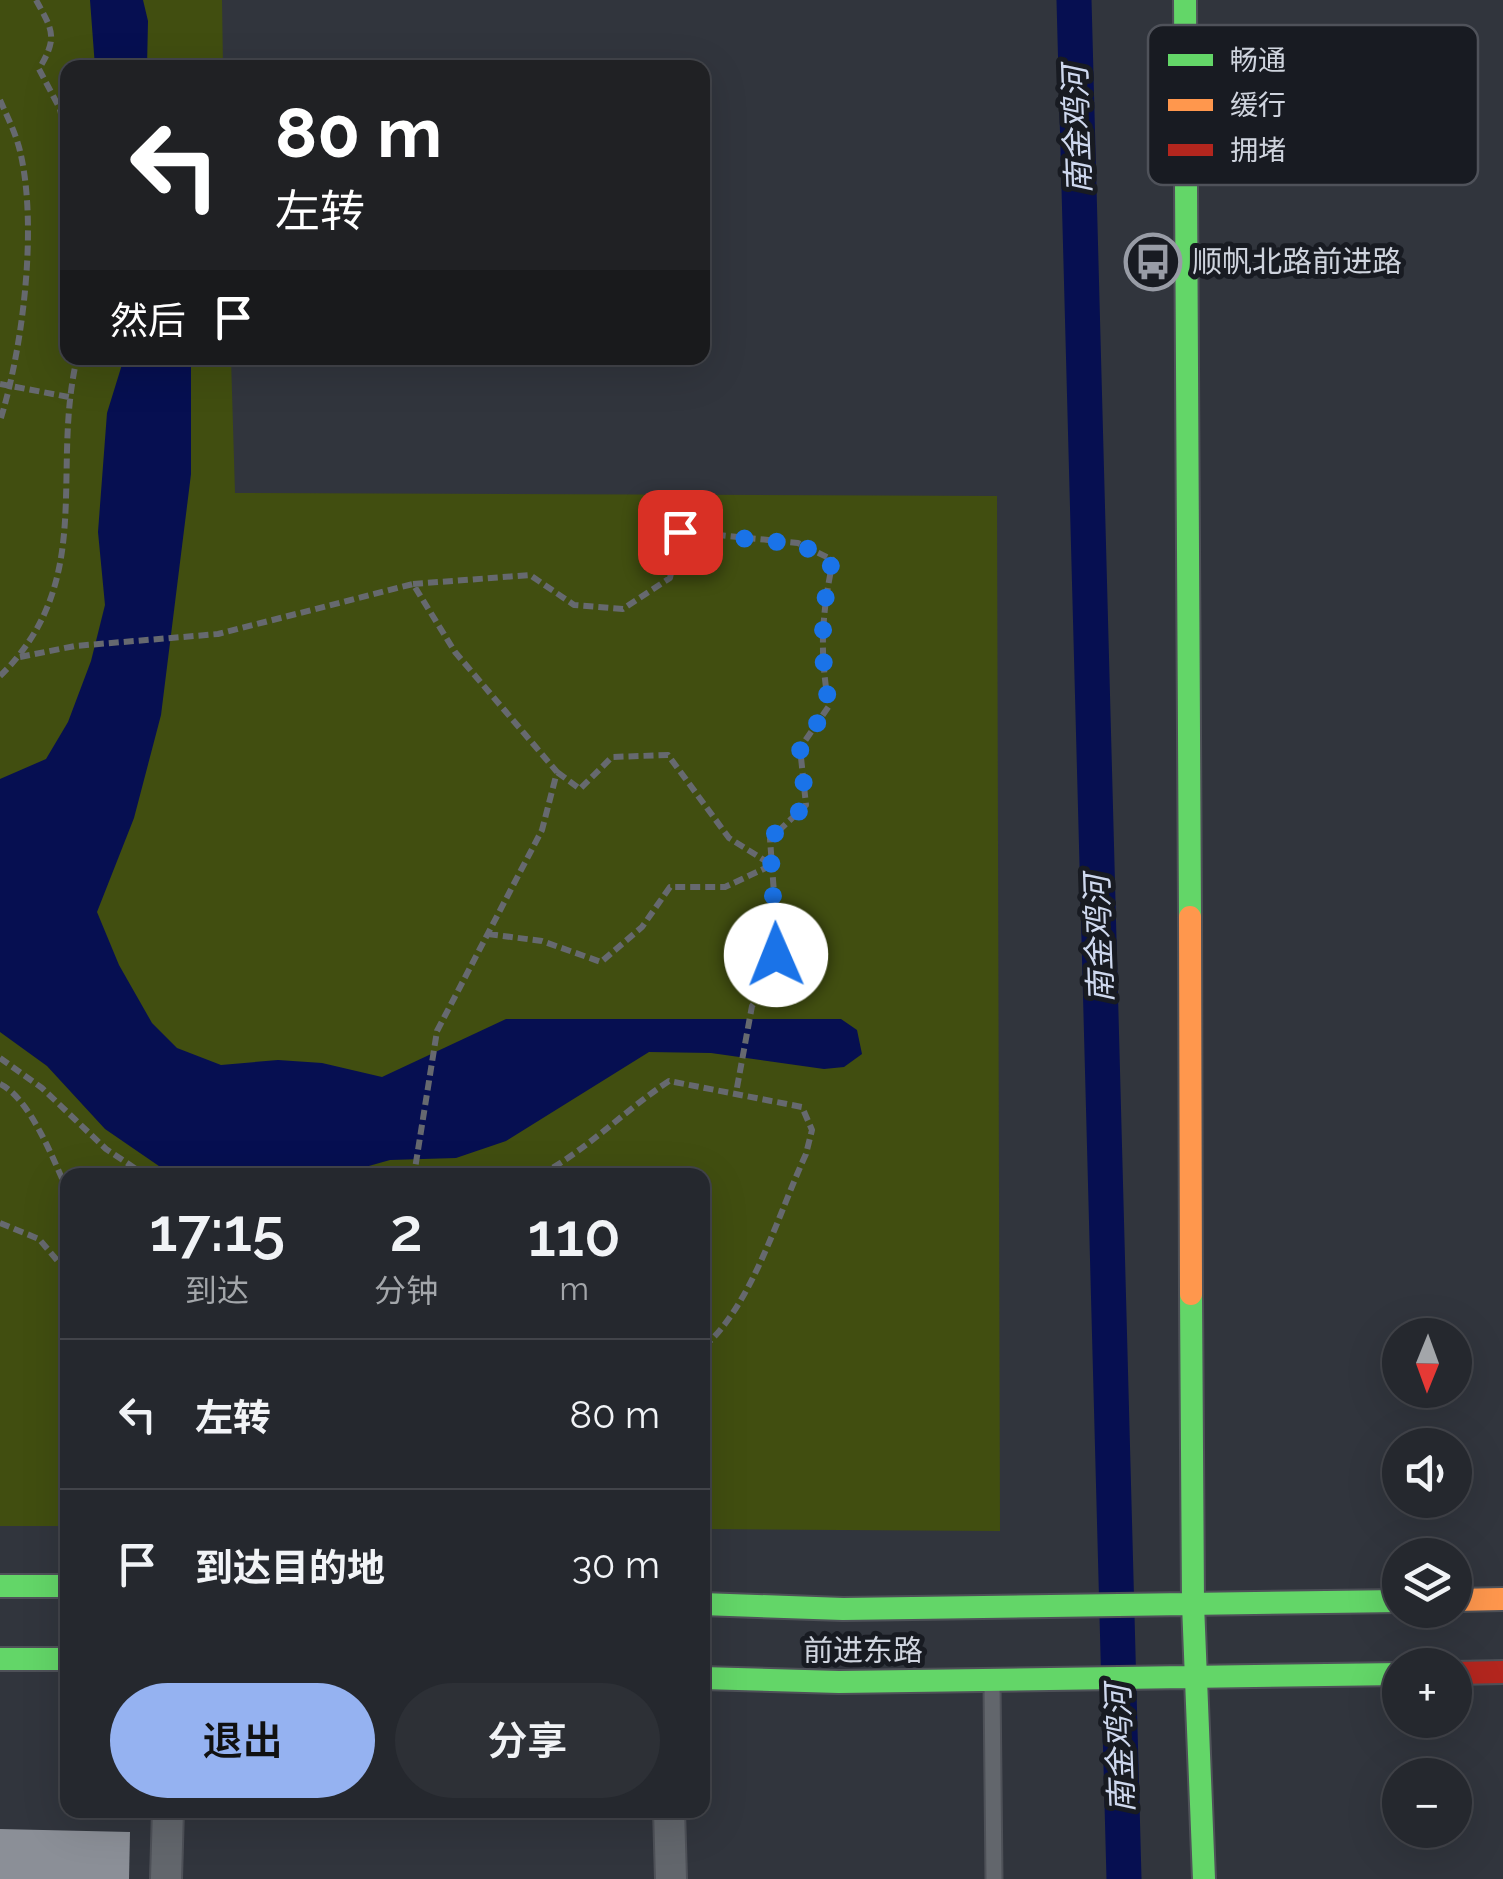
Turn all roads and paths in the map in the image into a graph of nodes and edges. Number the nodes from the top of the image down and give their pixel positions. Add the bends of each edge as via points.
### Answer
1 (36, 0) edge
2 (1185, 0) edge
3 (1185, 25) edge
4 (0, 100) edge
5 (60, 109) edge
6 (1186, 185) edge
7 (76, 365) edge
8 (0, 384) edge
9 (10, 387) junction
10 (69, 397) junction
11 (0, 421) edge
12 (413, 584) junction
13 (20, 657) junction
14 (0, 676) edge
15 (557, 772) junction
16 (772, 865) junction
17 (488, 934) junction
18 (0, 1058) edge
19 (0, 1084) edge
20 (736, 1093) junction
21 (556, 1166) joint
22 (134, 1168) edge
23 (415, 1168) edge
24 (552, 1168) edge
25 (60, 1174) edge
26 (0, 1224) edge
27 (60, 1264) edge
28 (710, 1342) edge
29 (0, 1586) edge
30 (60, 1586) edge
31 (1503, 1599) edge
32 (1382, 1600) edge
33 (1472, 1600) edge
34 (710, 1604) edge
35 (1193, 1604) junction
36 (0, 1658) edge
37 (60, 1660) edge
38 (1503, 1672) edge
39 (1472, 1673) edge
40 (1382, 1674) edge
41 (1195, 1677) junction
42 (710, 1678) edge
43 (992, 1680) junction
44 (168, 1818) edge
45 (669, 1818) edge
46 (166, 1879) edge
47 (671, 1879) edge
48 (994, 1879) edge
49 (1204, 1879) edge

1 - 5 path via 53,32 39,69
2 - 3 street
4 - 9 path via 20,150 26,205 25,303
6 - 35 street
7 - 10 path
8 - 9 path
9 - 10 path
9 - 11 path
10 - 13 path via 65,553 38,628
12 - 13 path via 218,634
12 - 15 path via 456,652
12 - 16 path via 530,575 574,605 623,608 670,578 680,532 798,544 832,560 820,654 829,706 800,748 806,805 770,838
13 - 14 path
15 - 16 path via 580,789 612,756 668,755 729,838
15 - 17 path via 542,830
16 - 17 path via 724,887 670,887 642,927 601,962 542,940
16 - 20 path via 775,977 752,1006
17 - 23 path via 437,1032
18 - 22 path
19 - 25 path via 14,1090
20 - 21 path via 669,1081
20 - 28 path via 802,1106 812,1130 744,1296
21 - 24 path
26 - 27 path via 39,1239
29 - 30 street
31 - 33 street
32 - 35 street, 前进东路
34 - 35 street, 前进东路
35 - 41 street
36 - 37 street
38 - 39 street
40 - 41 street, 前进东路
41 - 43 street, 前进东路
41 - 49 street
42 - 43 street, 前进东路
43 - 48 lane
44 - 46 street
45 - 47 street

